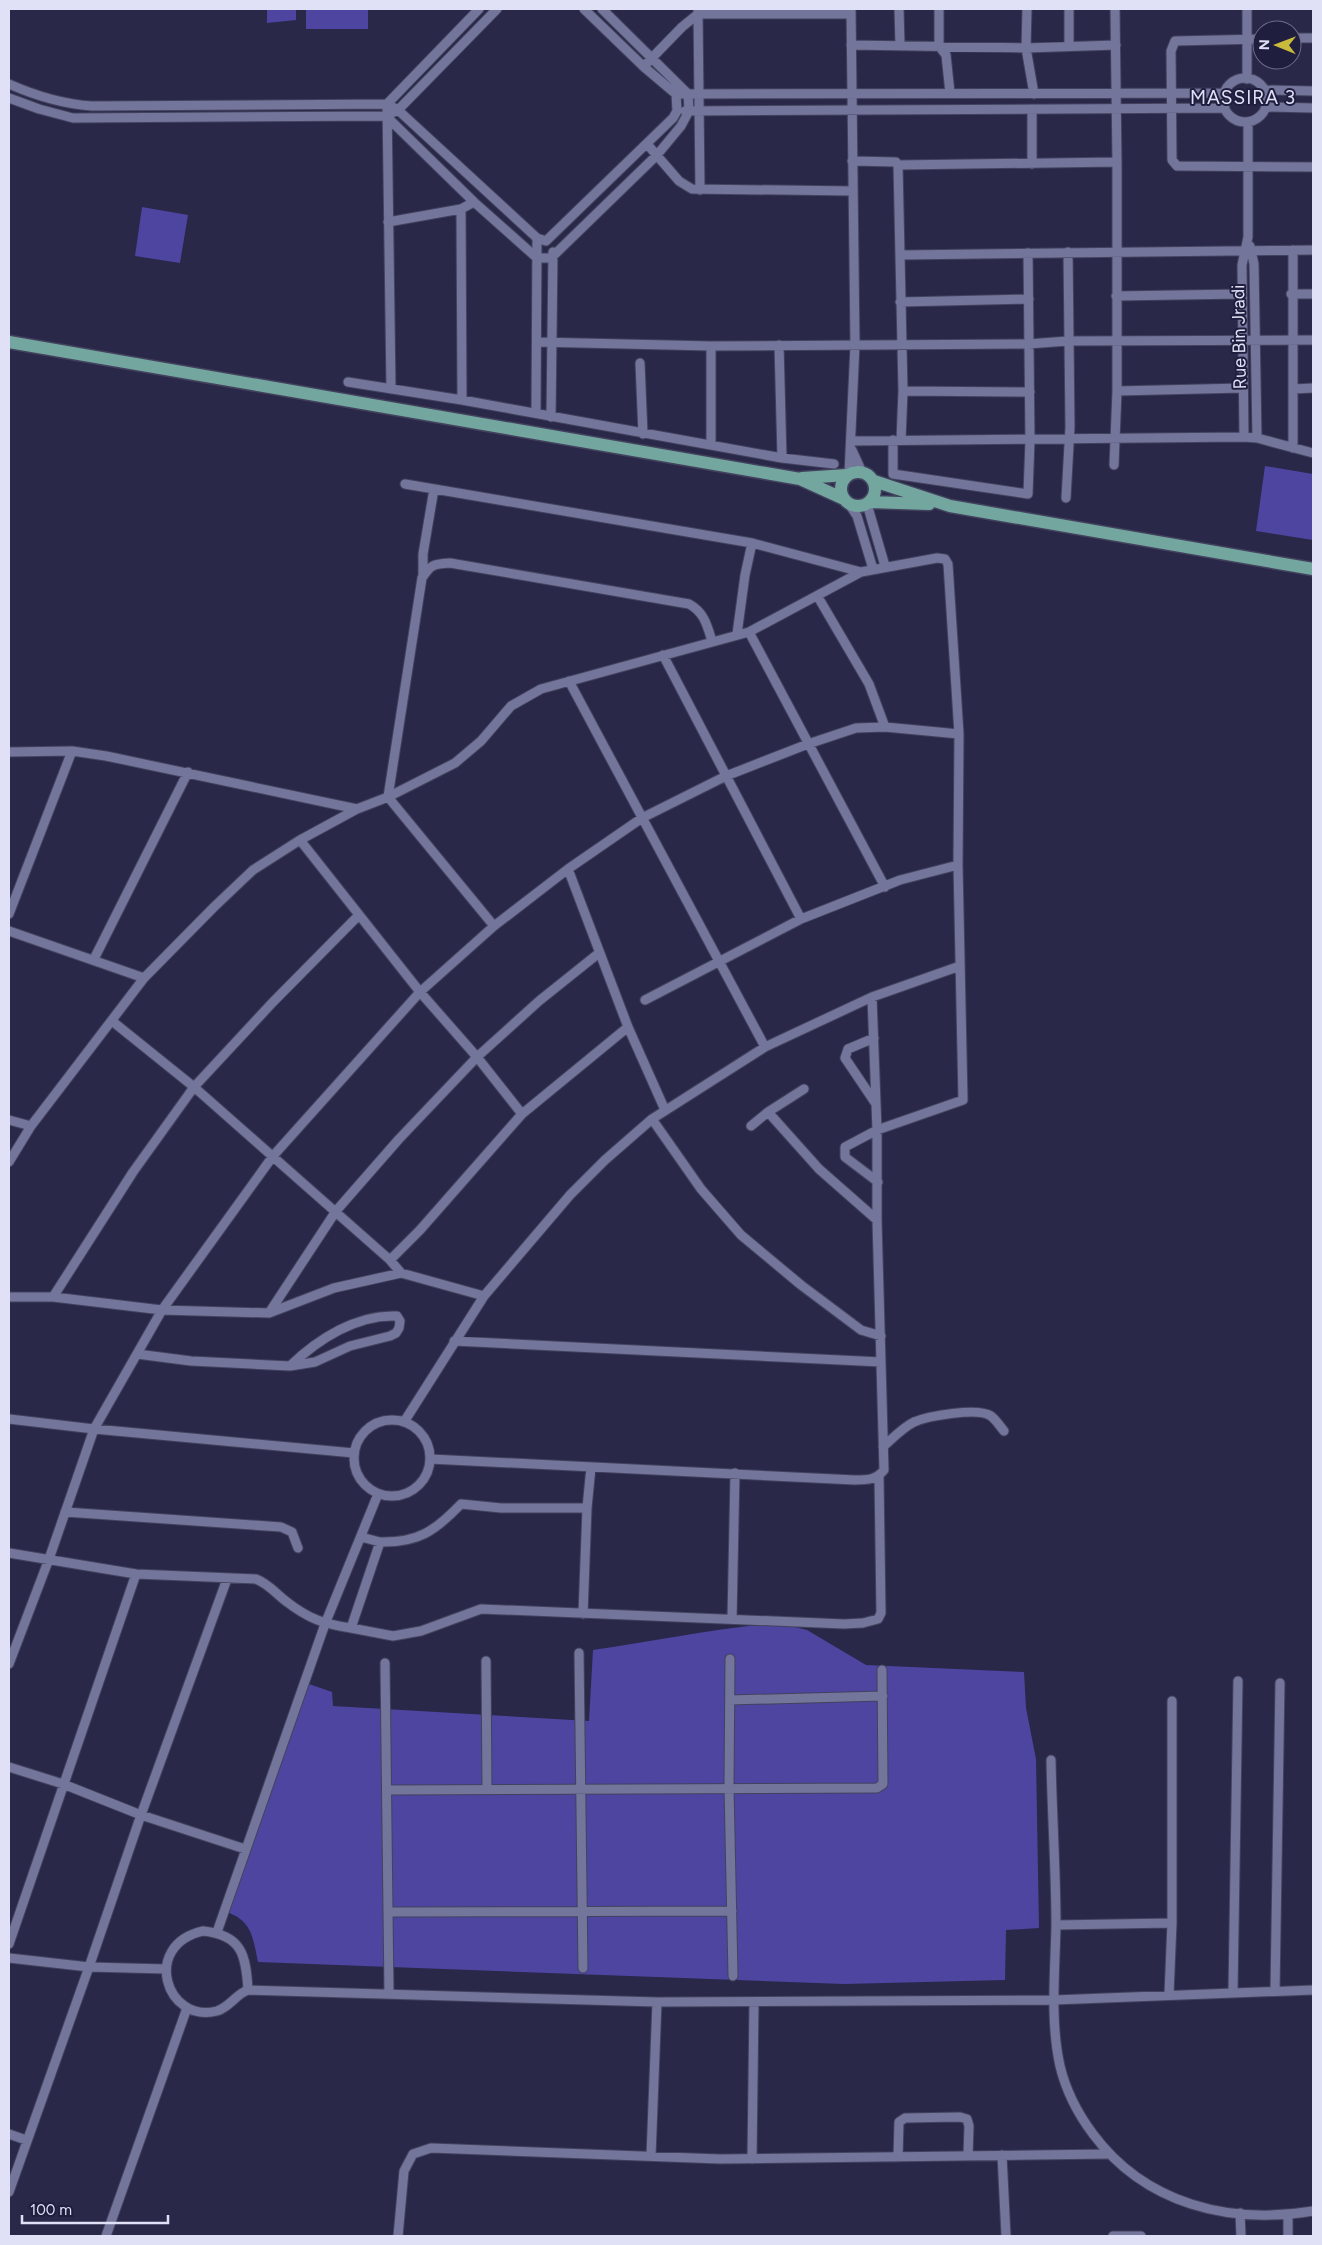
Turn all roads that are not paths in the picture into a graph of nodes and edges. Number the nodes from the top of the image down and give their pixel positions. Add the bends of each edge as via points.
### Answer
1 (479, 9) edge
2 (497, 9) edge
3 (584, 9) edge
4 (602, 9) edge
5 (900, 9) edge
6 (940, 9) edge
7 (1027, 9) edge
8 (1069, 9) edge
9 (1115, 9) edge
10 (1247, 9) edge
11 (773, 11) edge
12 (851, 11) edge
13 (698, 12) edge
14 (1247, 40) junction
15 (1252, 40) edge
16 (1116, 44) junction
17 (851, 45) junction
18 (900, 45) junction
19 (1069, 45) junction
20 (939, 46) junction
21 (1026, 48) junction
22 (651, 58) junction
23 (644, 67) junction
24 (1247, 79) junction
25 (9, 84) edge
26 (1264, 90) junction
27 (1313, 91) edge
28 (950, 92) junction
29 (852, 93) junction
30 (1116, 93) junction
31 (1172, 93) junction
32 (1224, 93) junction
33 (676, 94) junction
34 (688, 94) junction
35 (699, 94) junction
36 (1034, 94) junction
37 (9, 98) edge
38 (387, 104) junction
39 (1266, 107) junction
40 (1172, 108) junction
41 (1224, 108) junction
42 (1313, 108) edge
43 (852, 109) junction
44 (1032, 109) junction
45 (1116, 109) junction
46 (398, 110) junction
47 (677, 111) junction
48 (690, 111) junction
49 (700, 111) junction
50 (386, 116) junction
51 (1248, 122) junction
52 (647, 144) junction
53 (657, 155) junction
54 (852, 161) junction
55 (1117, 162) junction
56 (1032, 164) junction
57 (898, 165) junction
58 (1248, 166) junction
59 (1313, 167) edge
60 (700, 190) junction
61 (853, 191) junction
62 (474, 202) junction
63 (461, 208) junction
64 (388, 222) junction
65 (554, 235) junction
66 (537, 238) junction
67 (1248, 250) junction
68 (1293, 250) junction
69 (1313, 250) edge
70 (1068, 252) junction
71 (1116, 252) junction
72 (1028, 253) junction
73 (553, 255) junction
74 (901, 255) junction
75 (537, 258) junction
76 (1241, 294) junction
77 (1291, 294) junction
78 (1313, 294) edge
79 (1116, 296) junction
80 (1029, 299) junction
81 (900, 302) junction
82 (1068, 340) junction
83 (1117, 340) junction
84 (1242, 340) junction
85 (1256, 340) junction
86 (1293, 340) junction
87 (1313, 340) edge
88 (9, 342) edge
89 (537, 342) junction
90 (552, 342) junction
91 (855, 344) junction
92 (902, 344) junction
93 (1028, 344) junction
94 (779, 345) junction
95 (711, 346) junction
96 (640, 363) dead end
97 (348, 382) dead end
98 (1243, 388) junction
99 (1313, 388) edge
100 (391, 389) junction
101 (1294, 389) junction
102 (903, 391) junction
103 (1116, 391) junction
104 (1030, 392) junction
105 (462, 400) junction
106 (536, 414) junction
107 (551, 417) junction
108 (643, 434) junction
109 (1244, 437) junction
110 (1257, 438) junction
111 (1114, 439) junction
112 (897, 440) junction
113 (1030, 440) junction
114 (1070, 440) junction
115 (711, 445) junction
116 (852, 445) junction
117 (1293, 448) junction
118 (1313, 453) edge
119 (782, 458) junction
120 (834, 464) dead end
121 (1114, 465) dead end
122 (853, 474) junction
123 (800, 479) junction
124 (874, 481) junction
125 (405, 484) dead end
126 (434, 489) junction
127 (1066, 498) dead end
128 (846, 501) junction
129 (868, 503) junction
130 (939, 504) junction
131 (752, 543) junction
132 (885, 566) junction
133 (873, 569) junction
134 (1313, 569) edge
135 (862, 572) junction
136 (422, 578) junction
137 (818, 597) junction
138 (749, 632) junction
139 (737, 634) junction
140 (712, 641) junction
141 (663, 655) junction
142 (569, 681) junction
143 (885, 726) junction
144 (959, 734) junction
145 (808, 744) junction
146 (72, 751) junction
147 (9, 752) edge
148 (188, 772) junction
149 (726, 776) junction
150 (388, 797) junction
151 (357, 809) junction
152 (642, 818) junction
153 (300, 840) junction
154 (958, 865) junction
155 (568, 869) junction
156 (885, 886) junction
157 (9, 914) edge
158 (359, 915) junction
159 (801, 919) junction
160 (494, 926) junction
161 (9, 931) edge
162 (599, 953) junction
163 (94, 960) junction
164 (720, 960) junction
165 (960, 966) junction
166 (144, 978) junction
167 (420, 992) junction
168 (872, 997) junction
169 (646, 1000) dead end
170 (112, 1021) junction
171 (628, 1027) junction
172 (874, 1038) junction
173 (765, 1047) junction
174 (477, 1057) junction
175 (194, 1087) junction
176 (804, 1089) dead end
177 (876, 1104) junction
178 (665, 1110) junction
179 (768, 1112) junction
180 (522, 1114) junction
181 (652, 1119) junction
182 (9, 1120) edge
183 (31, 1126) junction
184 (751, 1126) dead end
185 (877, 1130) junction
186 (273, 1156) junction
187 (9, 1162) edge
188 (878, 1182) junction
189 (336, 1211) junction
190 (877, 1220) junction
191 (390, 1260) junction
192 (401, 1273) junction
193 (484, 1296) junction
194 (9, 1297) edge
195 (53, 1297) junction
196 (162, 1310) junction
197 (269, 1313) junction
198 (881, 1336) junction
199 (454, 1341) junction
200 (138, 1354) junction
201 (881, 1362) junction
202 (290, 1366) junction
203 (9, 1419) edge
204 (404, 1422) junction
205 (94, 1429) junction
206 (1004, 1431) dead end
207 (883, 1447) junction
208 (354, 1453) junction
209 (430, 1459) junction
210 (591, 1467) junction
211 (735, 1473) junction
212 (878, 1476) junction
213 (378, 1494) junction
214 (587, 1508) junction
215 (66, 1512) junction
216 (361, 1537) junction
217 (380, 1542) junction
218 (298, 1548) dead end
219 (9, 1553) edge
220 (49, 1559) junction
221 (136, 1574) junction
222 (227, 1579) junction
223 (583, 1614) junction
224 (732, 1619) junction
225 (325, 1624) junction
226 (351, 1628) junction
227 (579, 1653) dead end
228 (730, 1659) dead end
229 (486, 1661) dead end
230 (385, 1663) dead end
231 (9, 1664) edge
232 (882, 1670) dead end
233 (1238, 1681) dead end
234 (1280, 1683) dead end
235 (884, 1696) junction
236 (730, 1700) junction
237 (1172, 1701) dead end
238 (1051, 1760) dead end
239 (9, 1767) edge
240 (63, 1784) junction
241 (729, 1787) junction
242 (487, 1788) junction
243 (581, 1788) junction
244 (387, 1790) junction
245 (141, 1815) junction
246 (245, 1849) junction
247 (732, 1911) junction
248 (388, 1912) junction
249 (582, 1912) junction
250 (1172, 1923) junction
251 (1056, 1925) junction
252 (217, 1932) junction
253 (9, 1944) edge
254 (9, 1958) edge
255 (89, 1967) junction
256 (583, 1968) dead end
257 (166, 1969) junction
258 (733, 1976) dead end
259 (248, 1990) junction
260 (1313, 1990) edge
261 (1275, 1991) junction
262 (1233, 1992) junction
263 (389, 1993) junction
264 (1169, 1994) junction
265 (1054, 2000) junction
266 (657, 2002) junction
267 (754, 2002) junction
268 (187, 2008) junction
269 (9, 2134) edge
270 (26, 2140) junction
271 (1108, 2154) junction
272 (1002, 2155) junction
273 (651, 2156) junction
274 (968, 2156) junction
275 (898, 2157) junction
276 (752, 2159) junction
277 (9, 2192) edge
278 (1313, 2211) edge
279 (1240, 2213) junction
280 (1288, 2214) junction
281 (106, 2236) edge
282 (398, 2236) edge
283 (1006, 2236) edge
284 (1114, 2236) edge
285 (1141, 2236) edge
286 (1241, 2236) edge
287 (1288, 2236) edge

1 - 38 street
2 - 46 street
3 - 23 street
4 - 22 street
5 - 18 street
6 - 20 street
7 - 21 street
8 - 19 street
9 - 16 street
10 - 14 street
11 - 12 street
11 - 13 street
12 - 17 street
13 - 22 street
13 - 35 street
14 - 15 street
14 - 24 street
14 - 31 street via 1175,41
16 - 19 street
16 - 30 street
17 - 18 street
17 - 29 street
18 - 20 street
19 - 21 street
20 - 21 street
20 - 28 street via 946,55
21 - 36 street
22 - 23 street
22 - 34 street
23 - 33 street
24 - 26 street via 1258,83
24 - 32 street via 1234,82
25 - 38 street via 73,105
26 - 27 street
26 - 39 street
28 - 29 street
28 - 36 street
29 - 35 street
29 - 43 street
30 - 31 street
30 - 36 street
30 - 45 street
31 - 32 street
31 - 40 street
32 - 41 street
33 - 34 street
33 - 47 street
34 - 35 street
34 - 48 street
35 - 49 street
37 - 50 street via 39,110 73,118
38 - 46 street
38 - 50 street
39 - 42 street
39 - 51 street via 1260,116
40 - 41 street
40 - 45 street
40 - 58 street via 1171,158 1175,165
41 - 51 street via 1233,118
43 - 44 street
43 - 49 street
43 - 54 street
44 - 45 street
44 - 56 street
45 - 55 street
46 - 50 street
46 - 66 street
47 - 48 street
47 - 52 street
48 - 49 street
48 - 53 street
49 - 60 street
50 - 62 street
50 - 64 street
51 - 58 street, Rue Bin Jradi
52 - 53 street
52 - 65 street
53 - 60 street via 679,181
53 - 73 street
54 - 57 street via 894,162
54 - 61 street
55 - 56 street
55 - 71 street
56 - 57 street
57 - 74 street
58 - 59 street
58 - 67 street, Rue Bin Jradi
60 - 61 street
61 - 91 street
62 - 63 street
62 - 75 street
63 - 64 street
63 - 105 street
64 - 100 street
65 - 66 street via 546,242
65 - 73 street
66 - 75 street
67 - 68 street
67 - 71 street
67 - 76 street, Rue Bin Jradi via 1242,265
67 - 85 street, Rue Bin Jradi via 1254,264
68 - 69 street
68 - 77 street
70 - 71 street
70 - 72 street
70 - 82 street
71 - 79 street
72 - 74 street
72 - 80 street
73 - 75 street via 548,259
73 - 90 street
74 - 81 street
75 - 89 street
76 - 79 street
76 - 84 street, Rue Bin Jradi
77 - 78 street
77 - 86 street
79 - 83 street
80 - 81 street
80 - 93 street
81 - 92 street
82 - 83 street
82 - 93 street
82 - 114 street
83 - 84 street
83 - 103 street
84 - 85 street
84 - 98 street, Rue Bin Jradi
85 - 86 street
85 - 110 street, Rue Bin Jradi
86 - 87 street
86 - 101 street
88 - 123 main road
89 - 90 street
89 - 106 street
90 - 95 street
90 - 107 street
91 - 92 street
91 - 94 street
91 - 116 street
92 - 93 street
92 - 102 street
93 - 104 street
94 - 95 street
94 - 119 street
95 - 115 street
96 - 108 street
97 - 100 street
98 - 103 street
98 - 109 street, Rue Bin Jradi
99 - 101 street
100 - 105 street
101 - 117 street
102 - 104 street
102 - 112 street
103 - 111 street
104 - 113 street
105 - 106 street
106 - 107 street
107 - 108 street
108 - 115 street
109 - 110 street
109 - 111 street
110 - 117 street
111 - 114 street
111 - 121 street
112 - 113 street
112 - 113 street via 893,474 1025,495 1029,490
112 - 116 street
113 - 114 street
114 - 127 street
115 - 119 street
116 - 122 street
117 - 118 street
119 - 120 street
122 - 123 main road
122 - 124 main road via 869,475
122 - 128 main road via 841,486
123 - 128 main road
124 - 129 main road via 874,496
124 - 130 main road
125 - 126 street
126 - 131 street
126 - 136 street
128 - 129 main road via 860,506
128 - 133 street via 857,516
129 - 130 main road
129 - 132 street
130 - 134 main road
131 - 135 street
131 - 139 street
132 - 133 street
132 - 144 street via 937,558 945,559 948,564
133 - 135 street
135 - 137 street
136 - 140 street via 429,567 450,562 689,604 704,618
136 - 150 street
137 - 138 street
137 - 143 street via 869,684
138 - 139 street
138 - 145 street
139 - 140 street
140 - 141 street
141 - 142 street
141 - 149 street
142 - 150 street via 541,690 511,706 455,763
142 - 152 street
143 - 144 street
143 - 145 street via 856,728
144 - 154 street
145 - 149 street
145 - 156 street
146 - 147 street
146 - 148 street
146 - 157 street
148 - 151 street
148 - 163 street
149 - 152 street
149 - 159 street
150 - 151 street
150 - 160 street
151 - 153 street
152 - 155 street
152 - 164 street
153 - 158 street
153 - 166 street via 253,870
154 - 156 street
154 - 165 street
155 - 160 street
155 - 162 street
156 - 159 street
158 - 167 street
158 - 175 street
159 - 164 street
160 - 167 street
161 - 163 street
162 - 171 street
162 - 174 street
163 - 166 street
164 - 169 street
164 - 173 street
165 - 168 street
165 - 185 street via 963,1100
166 - 170 street
167 - 174 street
167 - 186 street
168 - 172 street
168 - 173 street
170 - 175 street
170 - 183 street
171 - 178 street
171 - 180 street
172 - 177 street
172 - 177 street via 848,1049 845,1058
173 - 178 street
174 - 180 street
174 - 189 street
175 - 186 street
175 - 195 street via 133,1172
176 - 179 street
177 - 185 street
178 - 181 street
179 - 184 street
179 - 190 street via 819,1168
180 - 191 street
181 - 193 street via 570,1195
181 - 198 street via 701,1189 741,1235 861,1330
182 - 183 street
183 - 187 street
185 - 188 street
185 - 188 street via 848,1145 844,1151 845,1157
186 - 189 street
186 - 196 street
188 - 190 street
189 - 191 street
189 - 197 street
190 - 198 street
191 - 192 street
192 - 193 street
192 - 197 street via 334,1288
193 - 199 street
194 - 195 street
195 - 196 street
196 - 197 street
196 - 200 street
198 - 201 street
199 - 201 street
199 - 204 street
200 - 202 street via 191,1361
200 - 205 street
201 - 207 street
202 - 202 street via 315,1362 350,1346 390,1336 400,1328 398,1316 389,1315 354,1324 310,1347
203 - 205 street
204 - 208 street via 378,1422 359,1439
204 - 209 street via 423,1436
205 - 208 street
205 - 215 street
206 - 207 street via 991,1416 959,1412 914,1422
207 - 212 street via 884,1470
208 - 213 street via 357,1474
209 - 210 street
209 - 213 street via 420,1484 409,1492 396,1496
210 - 211 street
210 - 214 street
211 - 212 street via 854,1480
211 - 224 street
212 - 224 street via 882,1584 878,1619 844,1624
213 - 216 street
214 - 217 street via 501,1508 461,1504 440,1526 409,1540
214 - 223 street
215 - 218 street via 281,1527 292,1532
215 - 220 street
216 - 217 street
216 - 225 street
217 - 226 street
219 - 220 street
220 - 221 street
220 - 231 street
221 - 222 street
221 - 240 street
222 - 225 street via 256,1579 266,1583 296,1608
222 - 245 street
223 - 224 street
223 - 226 street via 481,1609 421,1631 393,1636
225 - 226 street
225 - 246 street
227 - 243 street
228 - 236 street
229 - 242 street
230 - 244 street
232 - 235 street
233 - 262 street
234 - 261 street
235 - 236 street
235 - 241 street via 883,1784 877,1788
236 - 241 street
237 - 250 street
238 - 251 street
239 - 240 street
240 - 245 street
240 - 253 street
241 - 243 street
241 - 247 street
242 - 243 street
242 - 244 street
243 - 249 street
244 - 248 street
245 - 246 street
245 - 255 street
246 - 252 street
247 - 249 street
247 - 258 street
248 - 249 street
248 - 263 street
249 - 256 street
250 - 251 street
250 - 264 street
251 - 265 street
252 - 257 street via 191,1933 181,1940 172,1949
252 - 259 street via 240,1948 247,1968
254 - 255 street
255 - 257 street
255 - 270 street
257 - 268 street via 169,1986 176,1999
259 - 263 street
259 - 268 street via 217,2011
260 - 261 street
261 - 262 street
262 - 264 street
263 - 266 street
264 - 265 street
265 - 267 street
265 - 271 street via 1060,2066 1067,2088 1081,2116
266 - 267 street
266 - 273 street
267 - 276 street
268 - 281 street
269 - 270 street
270 - 277 street
271 - 272 street
271 - 279 street via 1133,2176 1171,2198
272 - 274 street
272 - 283 street
273 - 276 street
273 - 282 street via 420,2150 413,2154 404,2171
274 - 275 street
274 - 275 street via 969,2126 967,2119 960,2117 904,2118 899,2122
275 - 276 street
278 - 280 street
279 - 280 street
279 - 286 street
280 - 287 street
284 - 285 street

